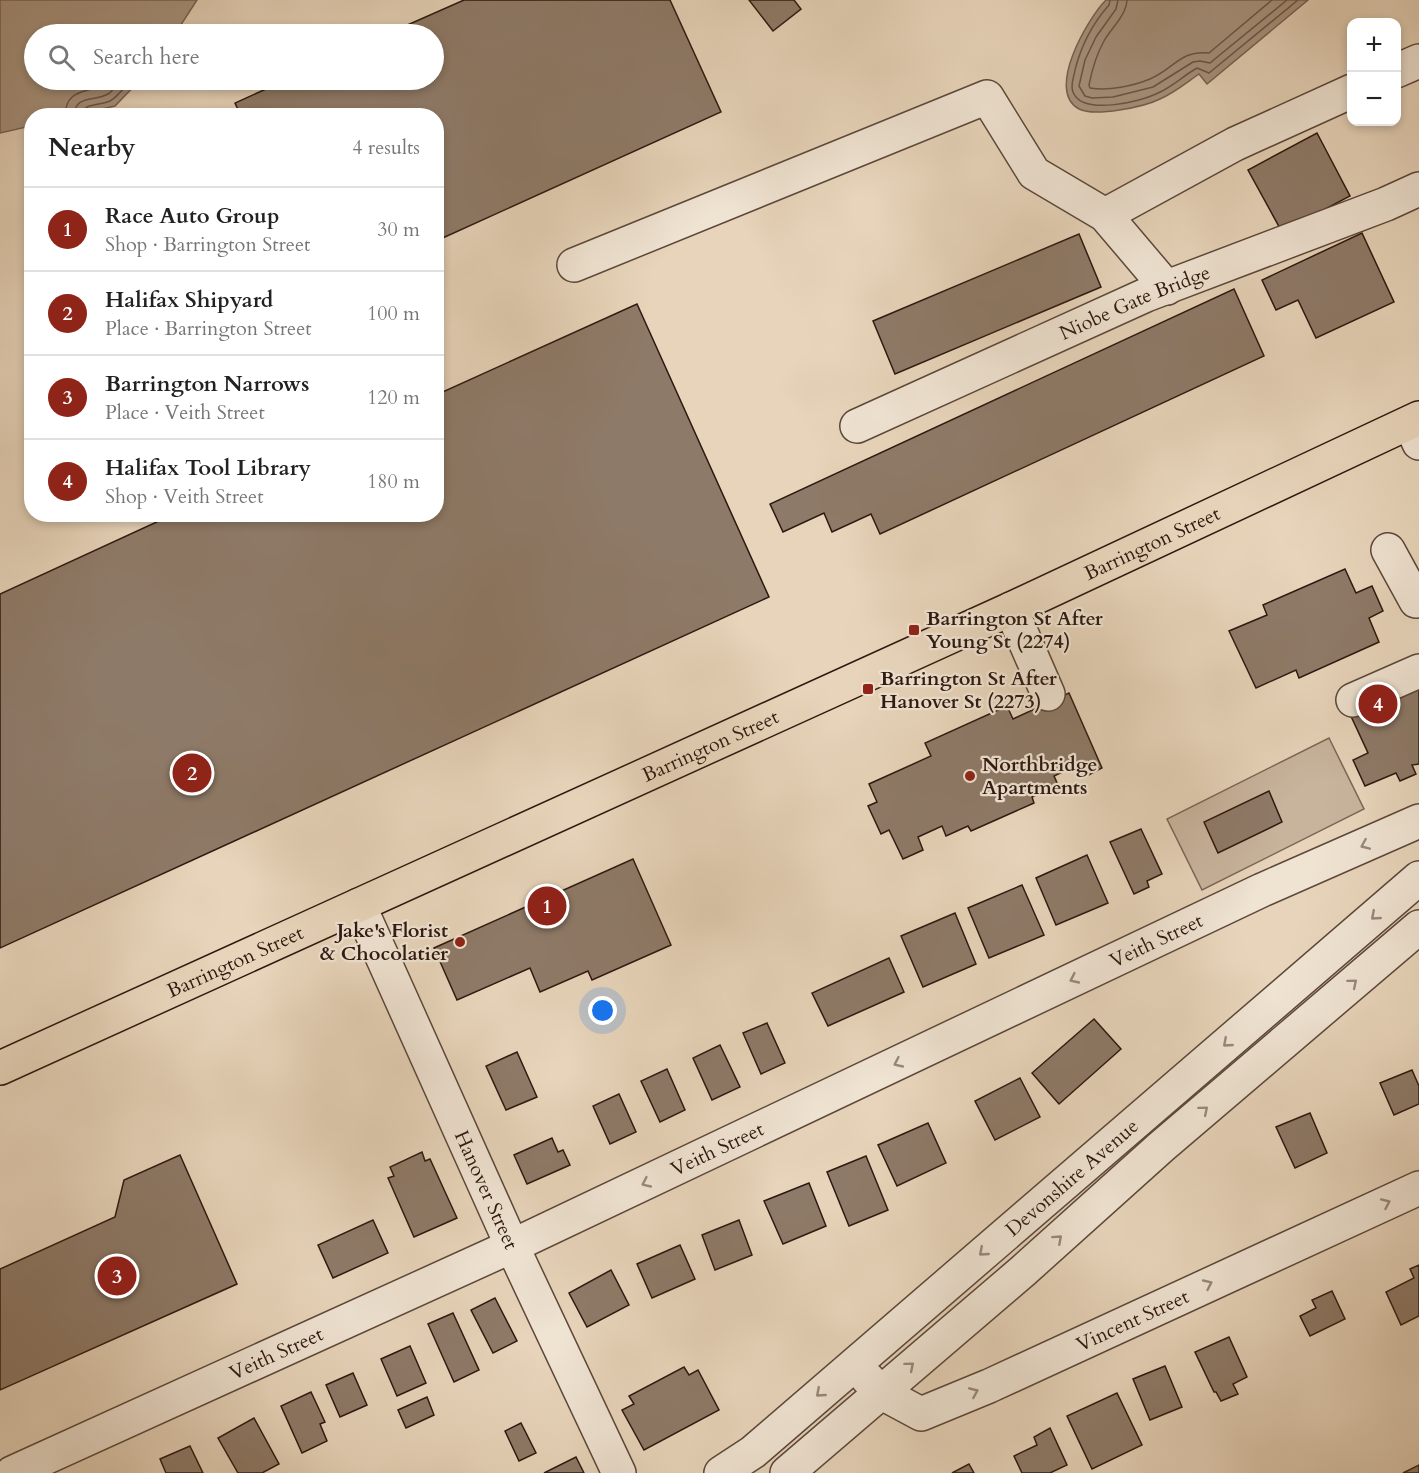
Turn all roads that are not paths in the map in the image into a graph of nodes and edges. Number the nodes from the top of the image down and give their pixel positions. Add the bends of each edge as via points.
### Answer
1 (1419, 61) edge
2 (1401, 69) edge
3 (1347, 93) edge
4 (1419, 189) edge
5 (1106, 215) junction
6 (574, 265) dead end
7 (1167, 288) junction
8 (857, 426) dead end
9 (1416, 428) edge
10 (1388, 550) dead end
11 (1419, 600) edge
12 (1011, 609) junction
13 (1419, 671) edge
14 (1048, 694) dead end
15 (1353, 700) dead end
16 (1419, 821) edge
17 (1419, 878) edge
18 (359, 905) junction
19 (1419, 927) edge
20 (0, 1068) edge
21 (1419, 1188) edge
22 (512, 1246) junction
23 (855, 1363) junction
24 (879, 1392) junction
25 (12, 1473) edge
26 (619, 1473) edge
27 (721, 1473) edge
28 (787, 1473) edge

1 - 2 street
3 - 5 street via 1235,144
4 - 7 street, Niobe Gate Bridge
5 - 6 street via 1034,173 987,97
5 - 7 street
7 - 8 street, Niobe Gate Bridge
9 - 12 main road, Barrington Street
10 - 11 street via 1416,601
12 - 14 street
12 - 18 main road, Barrington Street
13 - 15 street
16 -> 22 street, Veith Street via 1262,890
17 -> 23 street, Devonshire Avenue
18 - 20 main road, Barrington Street
18 - 22 street, Hanover Street
24 -> 19 street, Devonshire Avenue
24 -> 21 street, Vincent Street via 921,1414
22 - 25 street, Veith Street
22 - 26 street, Hanover Street
23 - 24 street, Vincent Street
23 -> 27 street, Devonshire Avenue via 753,1452
24 - 28 street, Devonshire Avenue

